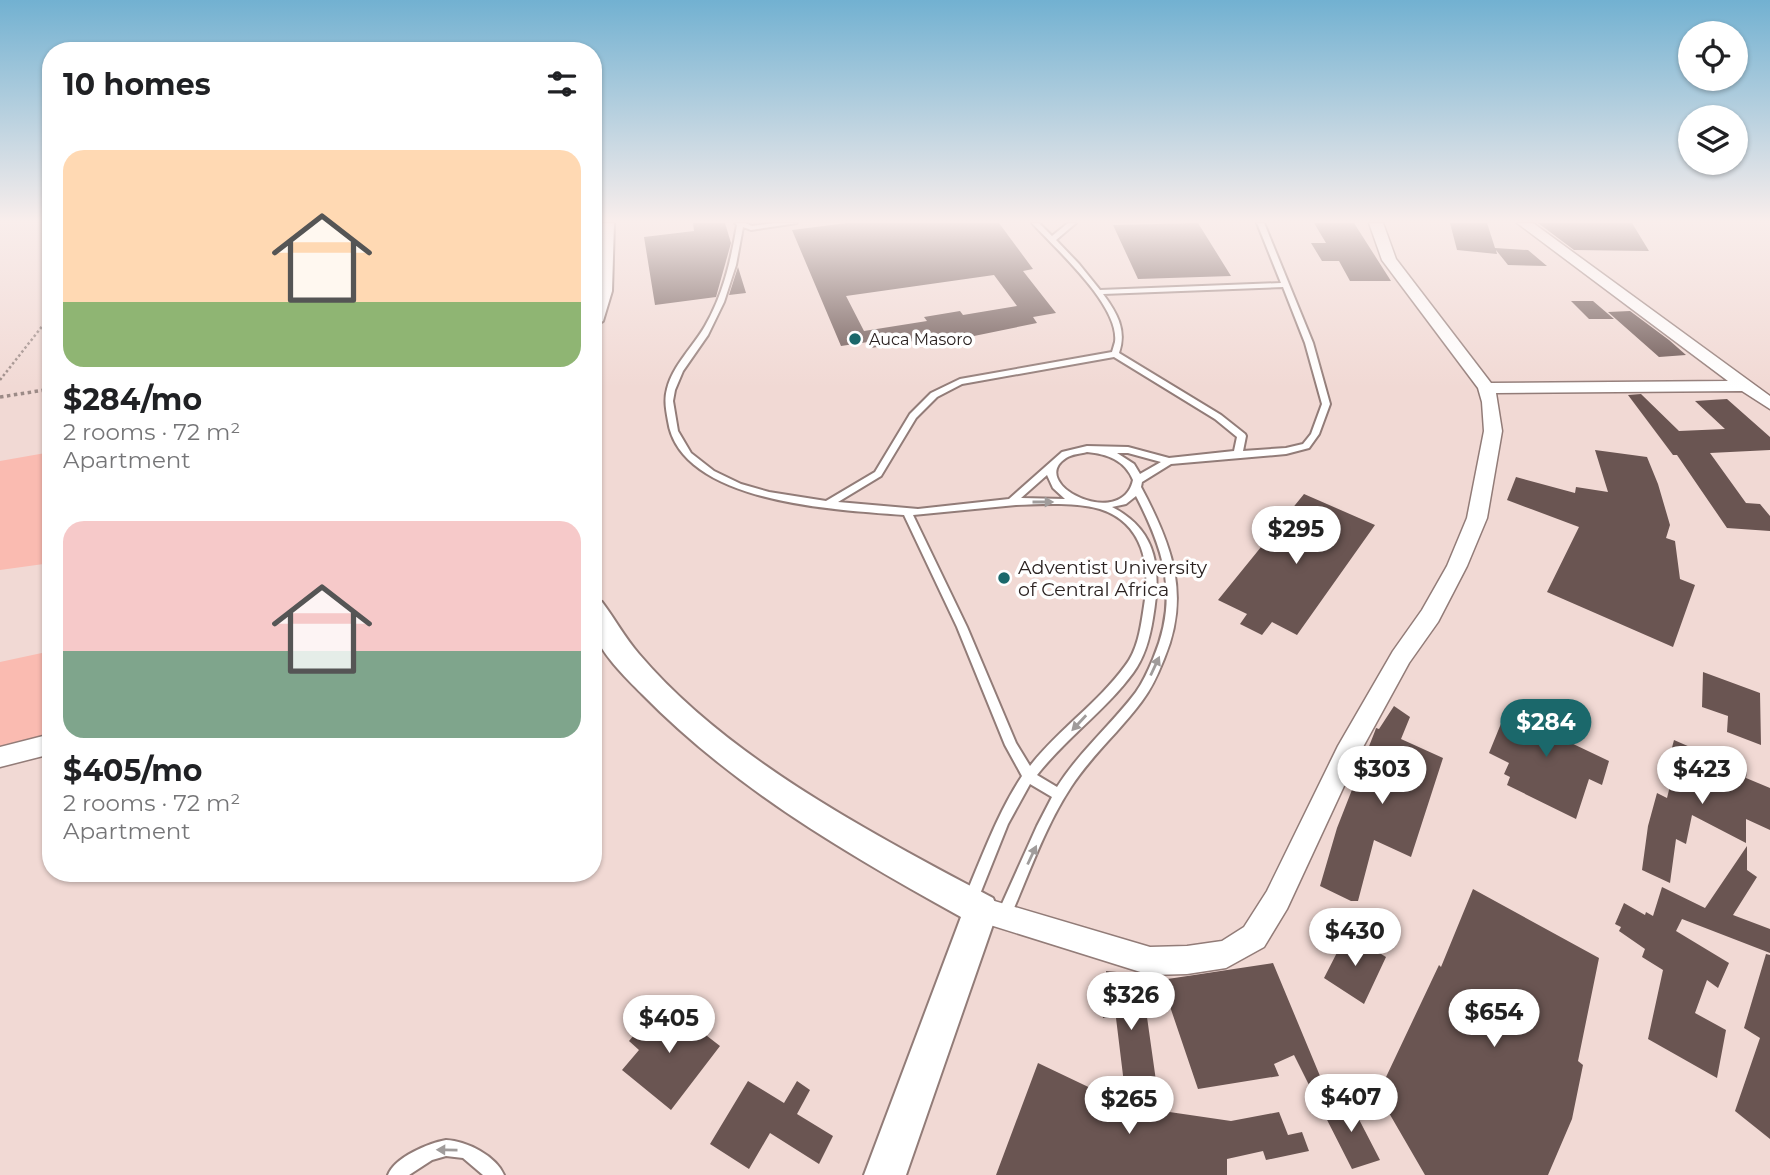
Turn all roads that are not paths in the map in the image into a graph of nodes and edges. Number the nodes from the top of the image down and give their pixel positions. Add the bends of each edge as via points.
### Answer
1 (730, 278) edge
2 (1085, 278) edge
3 (1283, 278) edge
4 (1403, 278) edge
5 (1598, 278) edge
6 (1286, 285) junction
7 (1097, 292) junction
8 (1115, 354) junction
9 (1744, 386) junction
10 (1486, 388) junction
11 (1770, 404) edge
12 (1099, 450) junction
13 (1238, 454) junction
14 (1169, 461) junction
15 (1052, 466) junction
16 (1138, 484) junction
17 (1011, 502) junction
18 (1076, 502) junction
19 (826, 505) junction
20 (1102, 506) junction
21 (907, 512) junction
22 (602, 622) edge
23 (42, 746) edge
24 (0, 757) edge
25 (1029, 777) junction
26 (1059, 795) junction
27 (984, 910) junction
28 (396, 1175) edge
29 (496, 1175) edge
30 (886, 1175) edge

1 - 19 lane via 708,327 671,386 671,419 680,443 695,461 753,493
2 - 7 lane
3 - 6 lane
4 - 10 street
5 - 9 street
6 - 7 lane
6 - 13 lane via 1326,404 1306,446
7 - 8 lane via 1119,331 1120,348
8 - 13 lane via 1233,427 1242,436
8 - 19 lane via 946,388 914,416 878,474
9 - 10 street
9 - 11 street
10 - 27 street via 1493,431 1477,518 1457,566 1347,753 1297,862 1254,937 1226,954 1150,961
12 - 14 lane via 1128,450
12 - 15 lane via 1075,451
12 - 16 lane via 1122,458 1136,472
13 - 14 lane
14 - 16 lane
15 - 17 lane
15 - 18 lane via 1057,490
16 - 20 lane via 1124,501
26 -> 16 lane via 1141,695 1169,633 1173,572
17 -> 18 lane
17 - 21 lane
18 - 20 lane
19 - 21 lane
20 -> 25 lane via 1126,520 1147,545 1154,588 1146,630 1130,669
21 - 25 lane
22 - 27 street via 634,668 713,742 788,798
23 - 24 street
25 - 26 lane
25 - 27 lane via 1013,802
27 -> 26 lane
27 - 30 street
29 -> 28 lane via 466,1152 440,1148 415,1159

